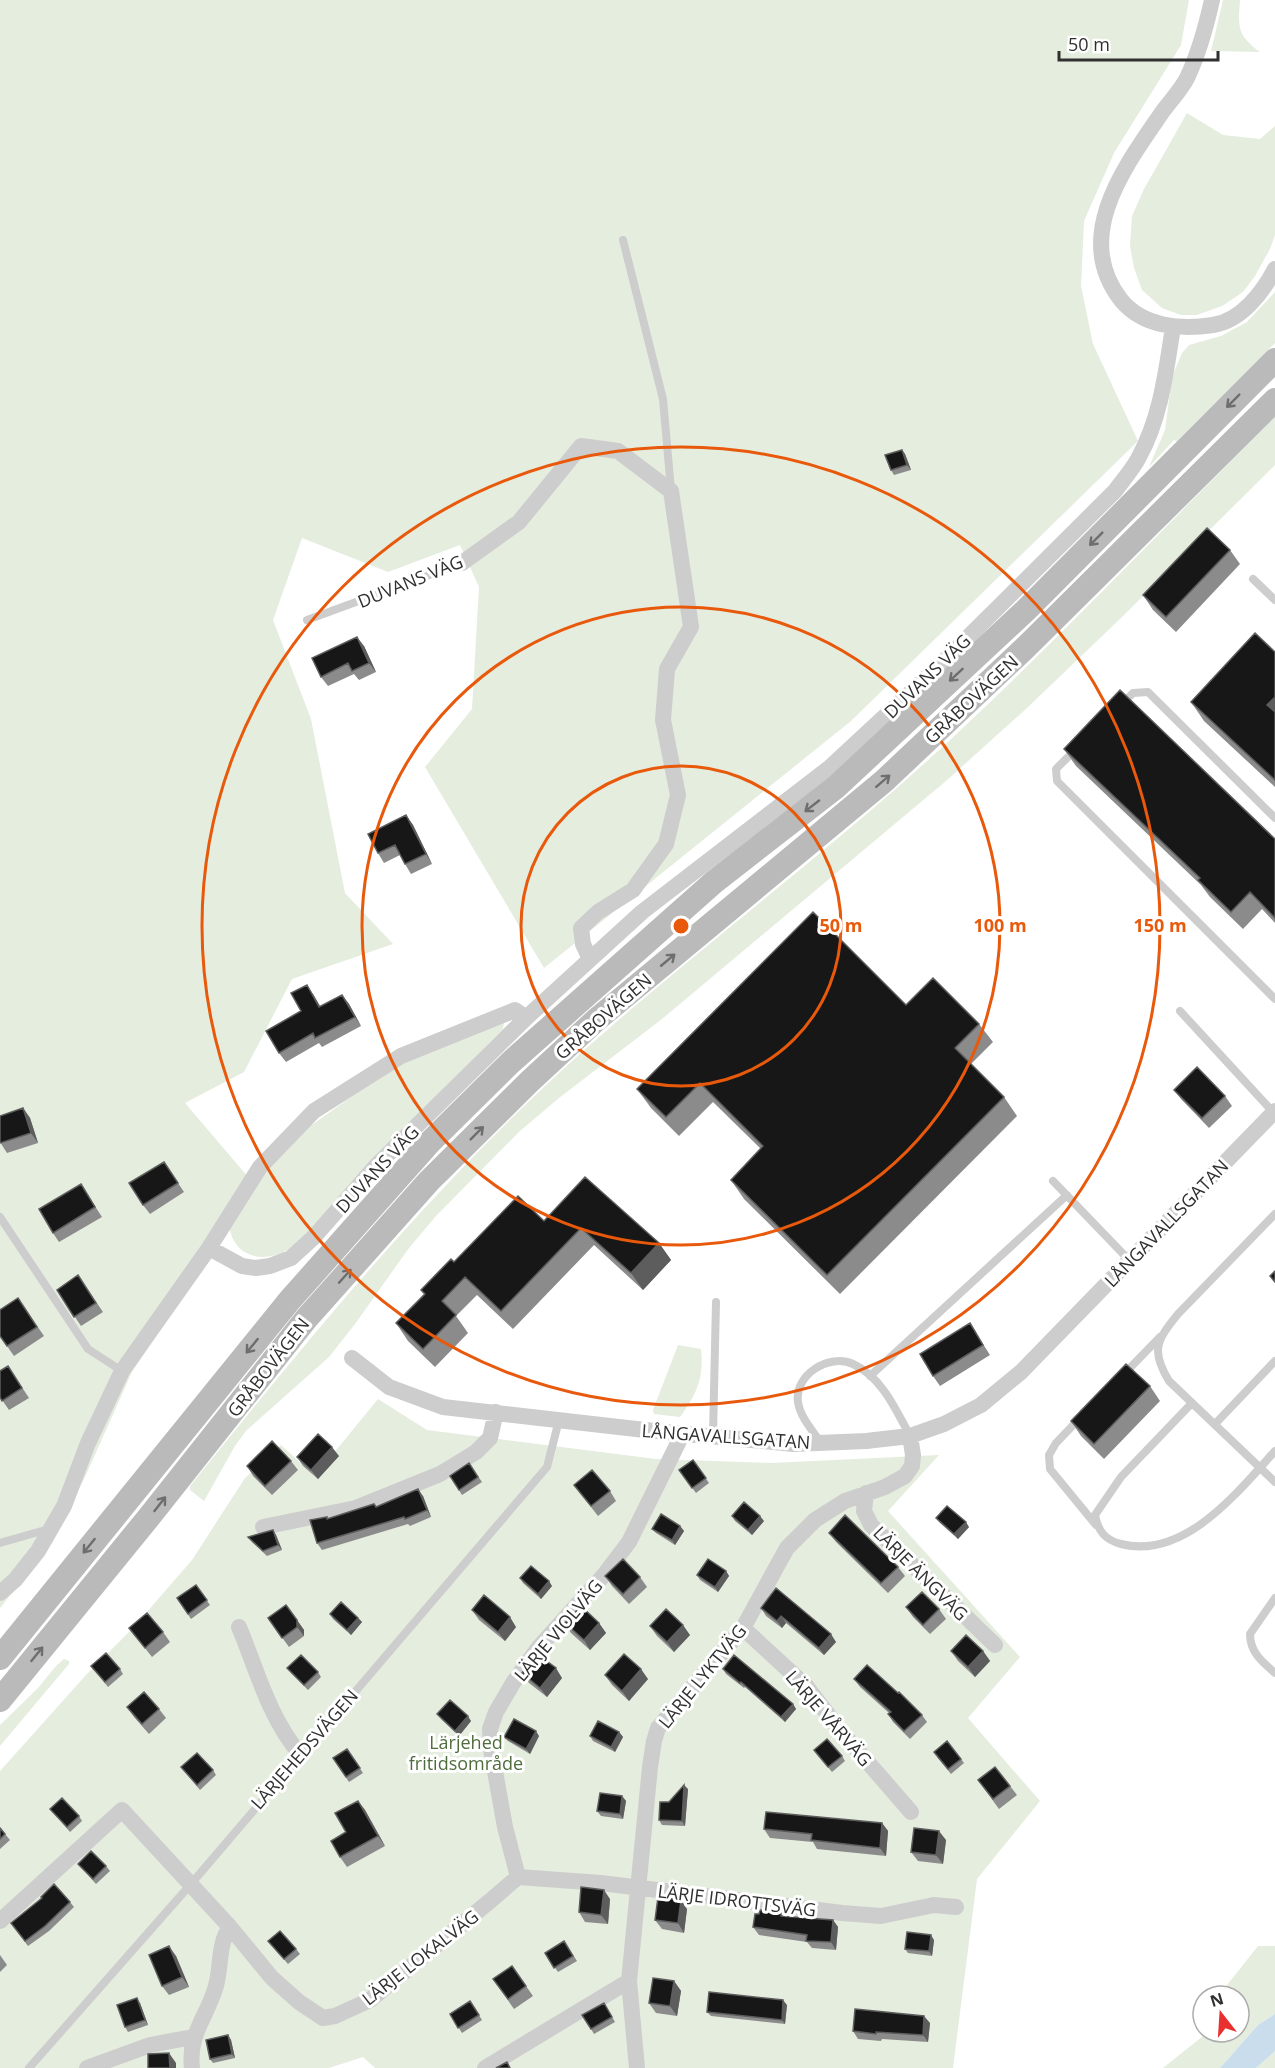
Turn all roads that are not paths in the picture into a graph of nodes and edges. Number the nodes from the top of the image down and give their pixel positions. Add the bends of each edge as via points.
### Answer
1 (1212, 0) edge
2 (623, 240) dead end
3 (1275, 269) edge
4 (1173, 327) junction
5 (1275, 360) edge
6 (1275, 400) edge
7 (670, 491) junction
8 (462, 563) joint
9 (1253, 579) dead end
10 (1275, 600) edge
11 (307, 620) dead end
12 (1118, 708) edge
13 (1079, 746) edge
14 (1275, 818) edge
15 (590, 959) junction
16 (1273, 993) edge
17 (1180, 1011) dead end
18 (526, 1018) junction
19 (1274, 1112) edge
20 (1053, 1181) dead end
21 (1066, 1195) junction
22 (1275, 1214) edge
23 (0, 1217) edge
24 (209, 1248) junction
25 (1129, 1260) junction
26 (716, 1302) dead end
27 (1160, 1337) junction
28 (352, 1358) dead end
29 (1275, 1361) edge
30 (122, 1371) junction
31 (870, 1376) junction
32 (1120, 1378) edge
33 (1192, 1403) junction
34 (1088, 1410) edge
35 (496, 1412) junction
36 (559, 1420) junction
37 (1215, 1424) junction
38 (683, 1433) junction
39 (713, 1436) junction
40 (910, 1436) junction
41 (821, 1443) junction
42 (1275, 1451) edge
43 (1260, 1468) junction
44 (1275, 1482) edge
45 (866, 1493) junction
46 (1097, 1526) junction
47 (263, 1527) dead end
48 (51, 1529) junction
49 (0, 1543) edge
50 (0, 1593) edge
51 (1275, 1598) edge
52 (239, 1627) dead end
53 (743, 1628) junction
54 (995, 1645) dead end
55 (0, 1658) edge
56 (1275, 1673) edge
57 (0, 1700) edge
58 (300, 1754) junction
59 (911, 1812) dead end
60 (518, 1877) junction
61 (191, 1884) junction
62 (639, 1888) junction
63 (956, 1907) dead end
64 (0, 1921) edge
65 (230, 1927) junction
66 (629, 1981) junction
67 (193, 2037) junction
68 (29, 2068) edge
69 (87, 2068) edge
70 (192, 2068) edge
71 (485, 2068) edge
72 (637, 2068) edge

1 - 4 street via 1206,30 1186,79 1123,172 1108,201 1101,228 1102,254 1115,292 1138,315
2 - 7 lane via 663,399
3 - 4 street via 1262,291 1235,316 1220,324
4 - 15 street, DUVANS VÄG via 1155,420 1139,459 1115,491 940,665 829,768 642,912
5 -> 55 main road, GRÅBOVÄGEN via 1026,610 845,779 714,882 512,1062 429,1143 289,1301
57 -> 6 main road, GRÅBOVÄGEN via 306,1319 429,1181 596,1020 884,781 1026,647
7 - 8 street, DUVANS VÄG via 618,451 581,446 519,522
7 - 15 street via 691,627 667,669 666,679 663,720 678,795 666,844 633,890 581,928
8 - 11 lane, DUVANS VÄG
9 - 10 lane
12 - 14 lane via 1133,693 1148,692
13 - 16 lane via 1056,769 1057,781
15 - 18 street, DUVANS VÄG
17 - 19 lane
18 - 24 street via 515,1010 401,1056 314,1111 260,1167
18 - 24 street, DUVANS VÄG via 375,1167 291,1258 256,1268 242,1266
19 - 25 street, LÅNGAVALLSGATAN
20 - 21 lane
21 - 25 lane
21 - 31 lane
22 - 27 lane
23 - 30 lane via 88,1348
24 - 30 street
25 - 40 street, LÅNGAVALLSGATAN via 1021,1372 981,1405 945,1424
26 - 39 lane
27 - 32 lane
27 - 33 lane via 1161,1368
28 - 35 street, LÅNGAVALLSGATAN via 389,1387 443,1407
29 - 37 lane
30 - 48 street
31 - 40 lane via 887,1395
31 - 41 lane via 852,1363 839,1361 808,1373 798,1402
33 - 37 lane
33 - 46 lane via 1121,1477 1095,1515
34 - 46 lane via 1056,1443 1049,1455 1050,1469
35 - 36 street, LÅNGAVALLSGATAN
35 - 47 street via 490,1438 476,1452 440,1474 356,1508
36 - 38 street, LÅNGAVALLSGATAN
36 - 58 lane, LÄRJEHEDSVÄGEN via 547,1467
37 - 43 lane
38 - 39 street, LÅNGAVALLSGATAN
38 - 60 street, LÄRJE VIOLVÄG via 629,1542 539,1647 496,1712 490,1729 492,1749
39 - 41 street, LÅNGAVALLSGATAN
40 - 41 street, LÅNGAVALLSGATAN
40 - 45 street, LÄRJE LYKTVÄG via 912,1466 905,1476
42 - 43 lane
43 - 44 lane
43 - 46 lane via 1210,1517 1171,1542 1155,1546 1113,1542
45 - 53 street, LÄRJE LYKTVÄG via 815,1520 787,1548
45 - 54 street, LÄRJE ÄNGVÄG via 864,1511 871,1525
48 - 49 lane
48 - 50 street via 15,1580
51 - 56 lane via 1250,1634 1252,1649
52 - 58 street via 271,1707
53 - 59 street, LÄRJE VÅRVÄG via 807,1688
53 - 62 street, LÄRJE LYKTVÄG via 658,1728 650,1767
58 - 61 lane, LÄRJEHEDSVÄGEN
60 - 62 street, LÄRJE IDROTTSVÄG
60 - 65 street, LÄRJE LOKALVÄG via 370,2000 335,2016 323,2018 299,2002 272,1978
61 - 64 street, LÄRJE LOKALVÄG via 122,1810
61 - 65 street, LÄRJE LOKALVÄG
61 - 68 lane, LÄRJEHEDSVÄGEN
62 - 63 street, LÄRJE IDROTTSVÄG via 881,1916 934,1905
62 - 66 street, LÄRJE LYKTVÄG
65 - 67 street via 224,1935 216,1989
66 - 71 street
66 - 72 street, LÄRJE LYKTVÄG
67 - 69 street via 150,2045
67 - 70 street

